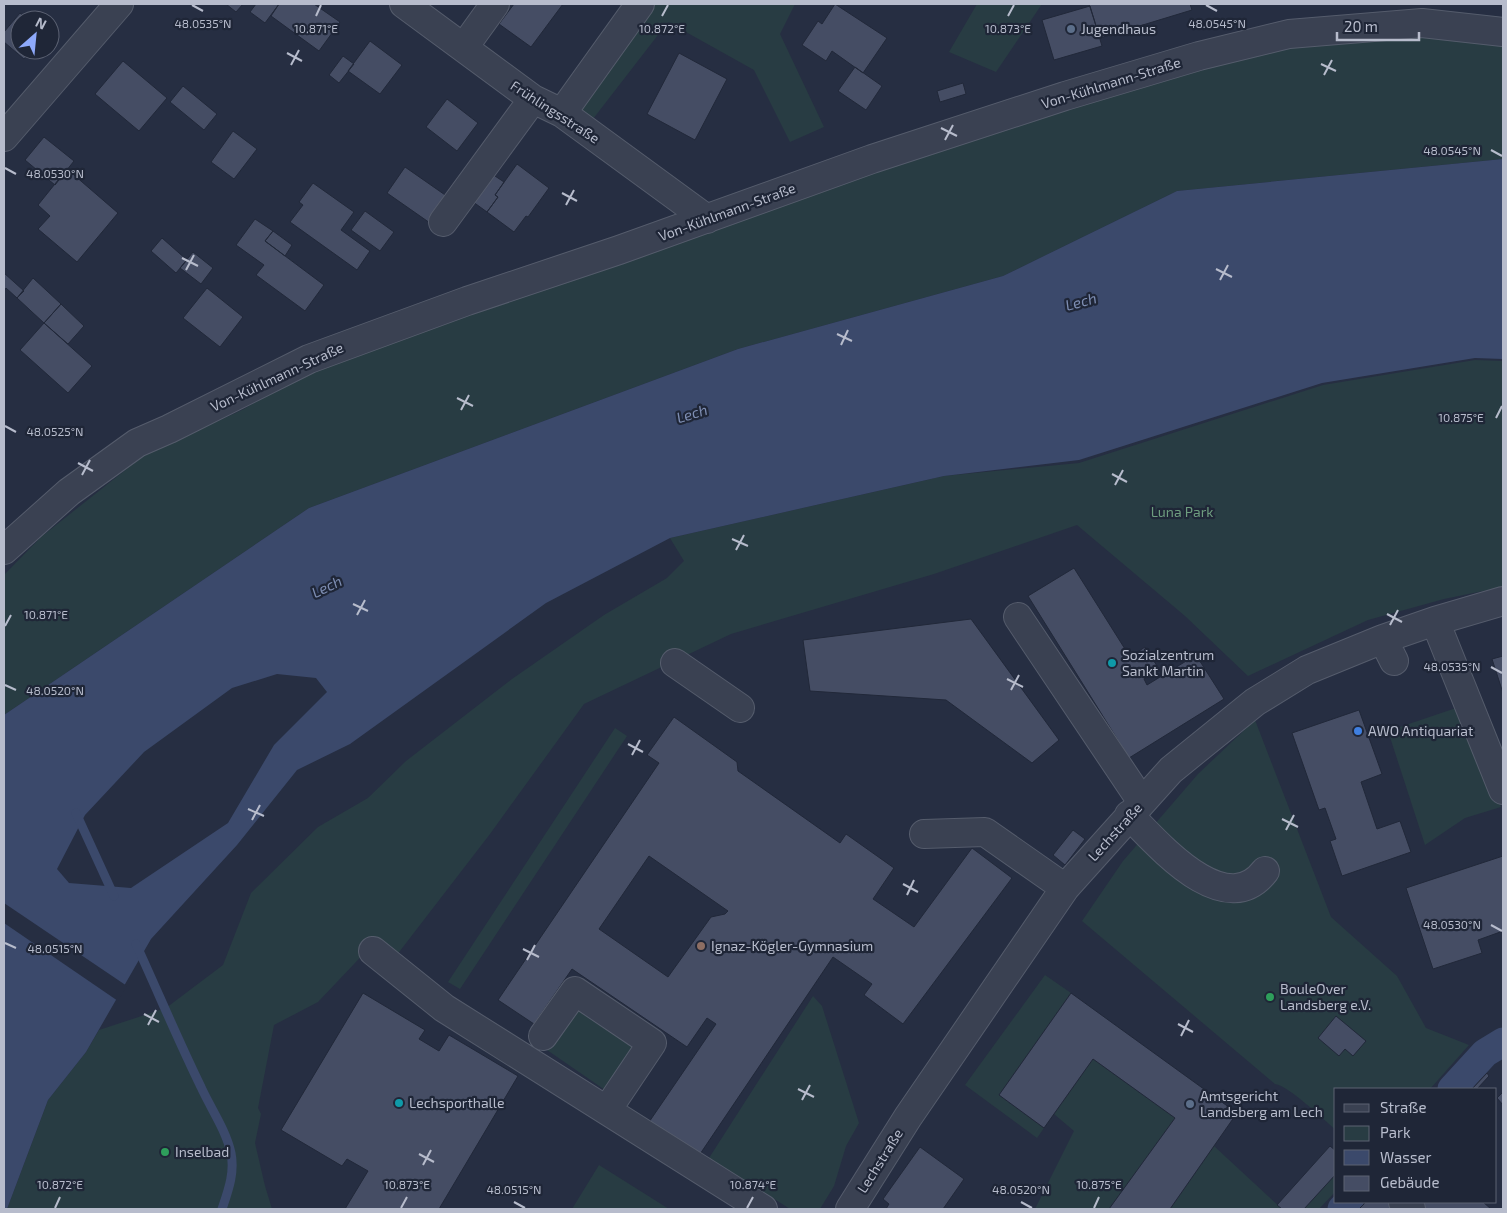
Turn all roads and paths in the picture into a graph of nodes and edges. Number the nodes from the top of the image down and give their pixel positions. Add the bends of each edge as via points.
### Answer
1 (119, 4) edge
2 (495, 4) edge
3 (640, 4) edge
4 (408, 5) edge
5 (1503, 32) edge
6 (464, 47) junction
7 (533, 99) junction
8 (562, 113) junction
9 (4, 137) edge
10 (707, 219) junction
11 (443, 222) dead end
12 (4, 550) edge
13 (1503, 601) edge
14 (1018, 617) dead end
15 (1435, 621) junction
16 (675, 663) dead end
17 (740, 708) dead end
18 (1503, 790) edge
19 (1136, 809) junction
20 (924, 834) dead end
21 (1265, 871) dead end
22 (1065, 888) junction
23 (373, 952) dead end
24 (543, 1036) dead end
25 (607, 1110) junction
26 (763, 1209) edge
27 (850, 1209) edge

1 - 9 street
2 - 6 street
3 - 8 street
4 - 6 street, Frühlingsstraße
5 - 10 street, Von-Kühlmann-Straße via 1422,23 1289,34 1199,56 1065,96 872,159
6 - 7 street, Frühlingsstraße
7 - 8 street, Frühlingsstraße
7 - 11 street
8 - 10 street, Frühlingsstraße
10 - 12 street, Von-Kühlmann-Straße via 309,359 137,443 69,492
13 - 15 street, Lechstraße
14 - 19 street
15 - 18 street
15 - 19 street, Lechstraße via 1389,650 1307,670 1254,702 1171,770
16 - 17 street
19 - 21 street via 1182,867 1210,883 1222,888 1248,887
19 - 22 street, Lechstraße
20 - 22 street via 985,832
22 - 27 street, Lechstraße via 908,1117
23 - 25 street via 444,1008
24 - 25 street via 575,991 652,1044
25 - 26 street

